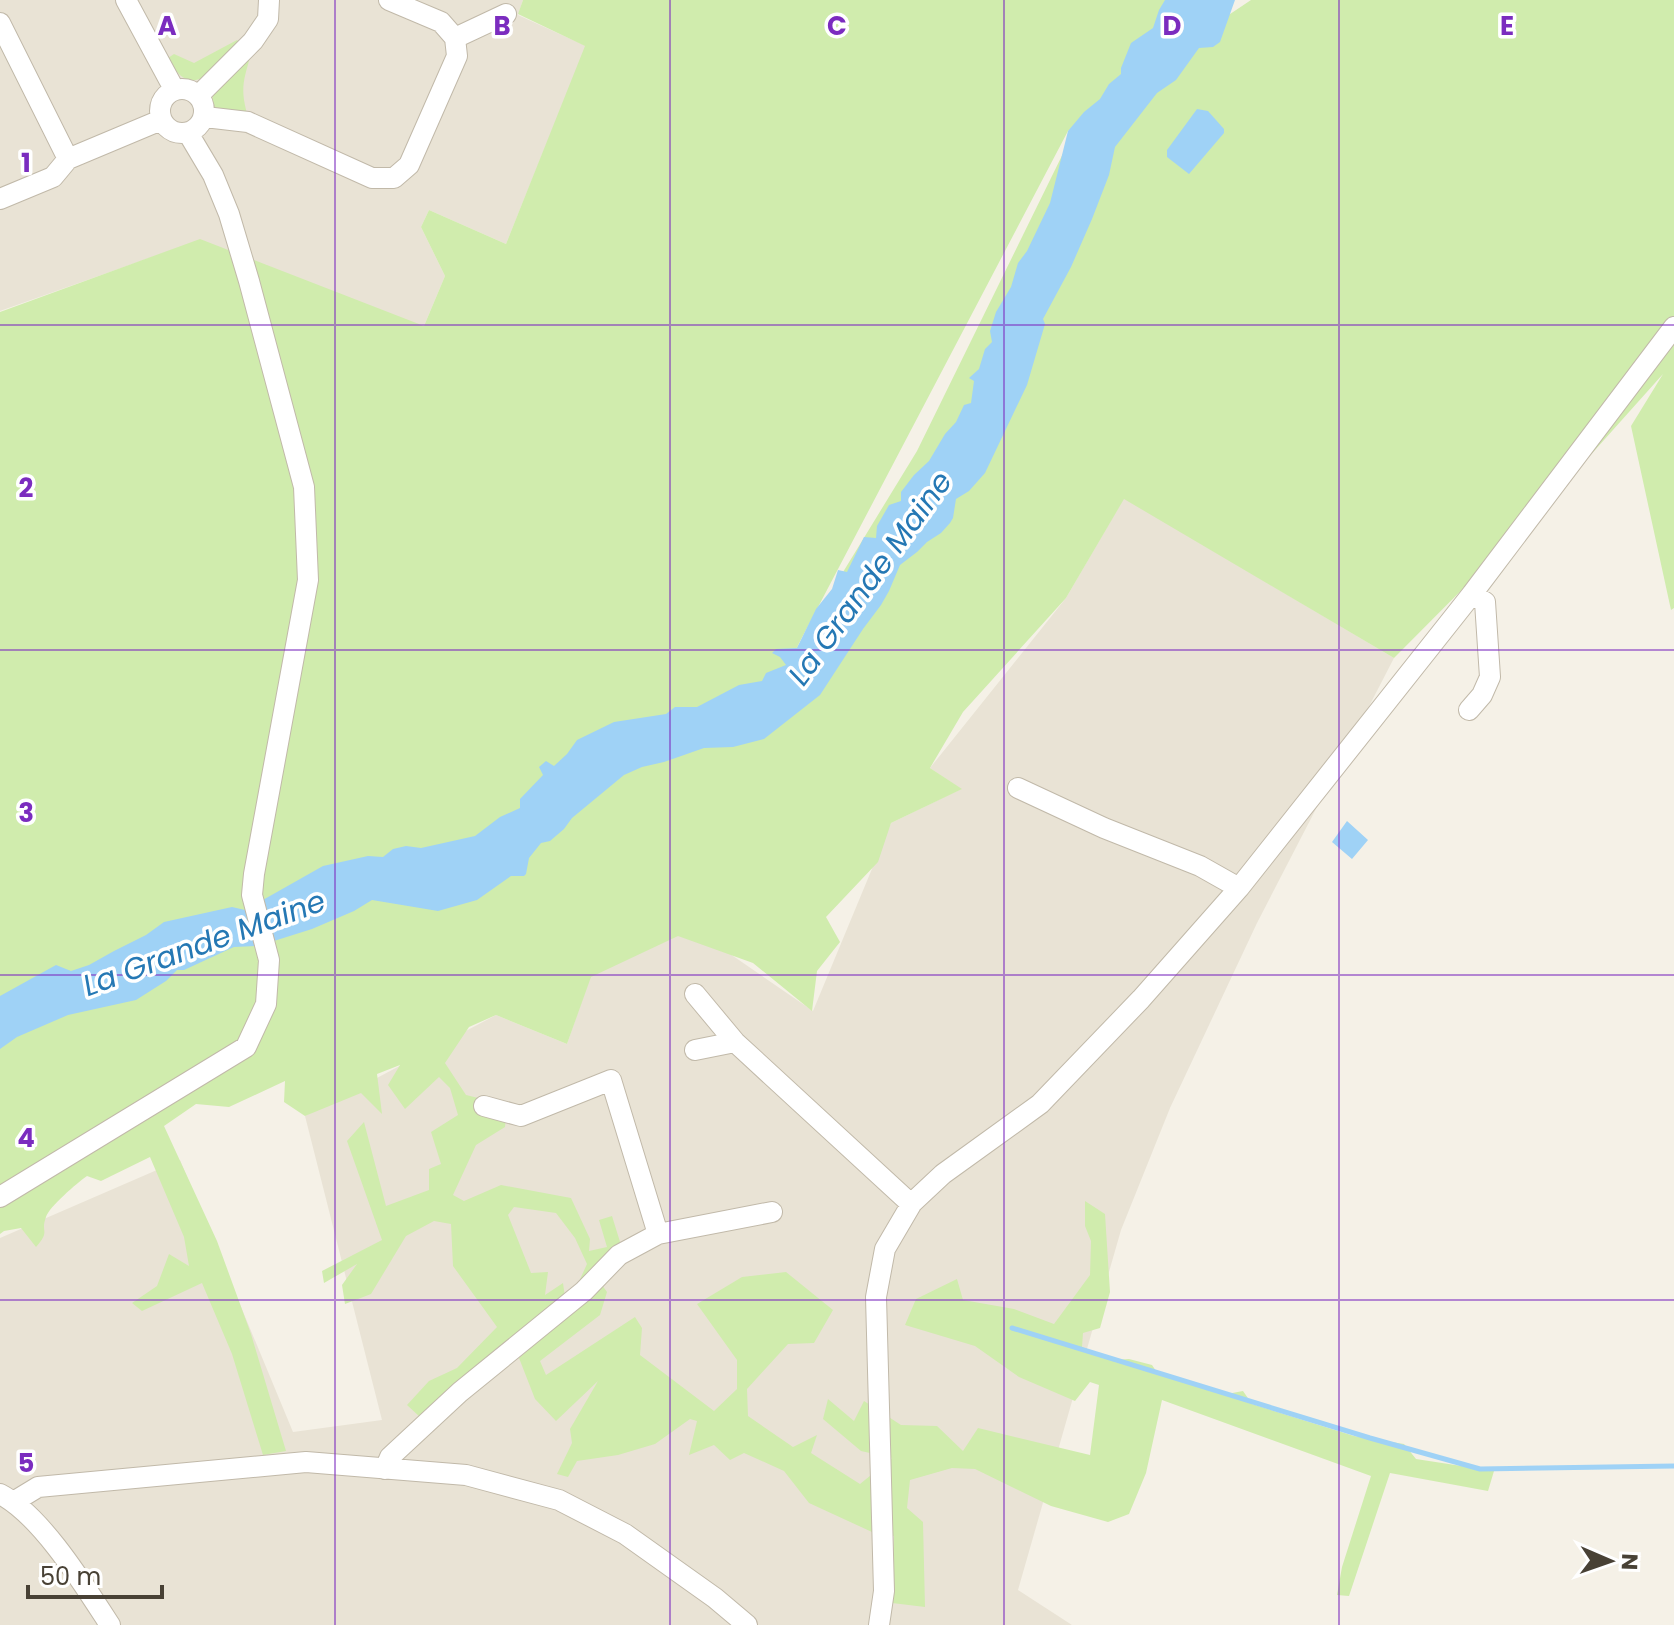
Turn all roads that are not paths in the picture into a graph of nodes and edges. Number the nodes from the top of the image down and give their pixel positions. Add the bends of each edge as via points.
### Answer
1 (126, 0) edge
2 (269, 0) edge
3 (389, 0) edge
4 (506, 14) dead end
5 (0, 23) edge
6 (455, 38) junction
7 (174, 89) junction
8 (199, 95) junction
9 (205, 117) junction
10 (161, 120) junction
11 (188, 133) junction
12 (68, 159) junction
13 (0, 199) edge
14 (1674, 327) edge
15 (1472, 594) junction
16 (1469, 710) dead end
17 (1018, 788) dead end
18 (1239, 888) junction
19 (695, 994) dead end
20 (735, 1042) junction
21 (695, 1050) dead end
22 (484, 1106) dead end
23 (0, 1197) edge
24 (911, 1204) junction
25 (772, 1212) dead end
26 (658, 1234) junction
27 (385, 1469) junction
28 (7, 1498) edge
29 (110, 1625) edge
30 (747, 1625) edge
31 (879, 1625) edge

1 - 7 street
2 - 8 street via 268,19 253,41
3 - 6 street via 441,22
4 - 6 street
5 - 12 street
6 - 9 street via 457,56 409,165 394,178 372,178 248,122
7 - 8 street
7 - 10 street via 159,107
8 - 9 street
9 - 11 street
10 - 11 street via 177,133
10 - 12 street
11 - 23 street via 229,214 304,487 308,580 252,895 269,960 266,1004 246,1047
12 - 13 street via 53,177
14 - 15 street
15 - 16 street via 1485,602 1490,677
15 - 18 street
17 - 18 street
18 - 24 street via 1040,1104 943,1174
19 - 20 street
20 - 21 street
20 - 24 street
22 - 26 street via 521,1116 611,1080
24 - 31 street via 885,1249 876,1297 884,1591
25 - 26 street
26 - 27 street via 619,1255 584,1291 460,1392 390,1457
27 - 28 street via 306,1462 38,1487
27 - 30 street via 466,1475 559,1500 625,1534
28 - 29 street via 41,1529

